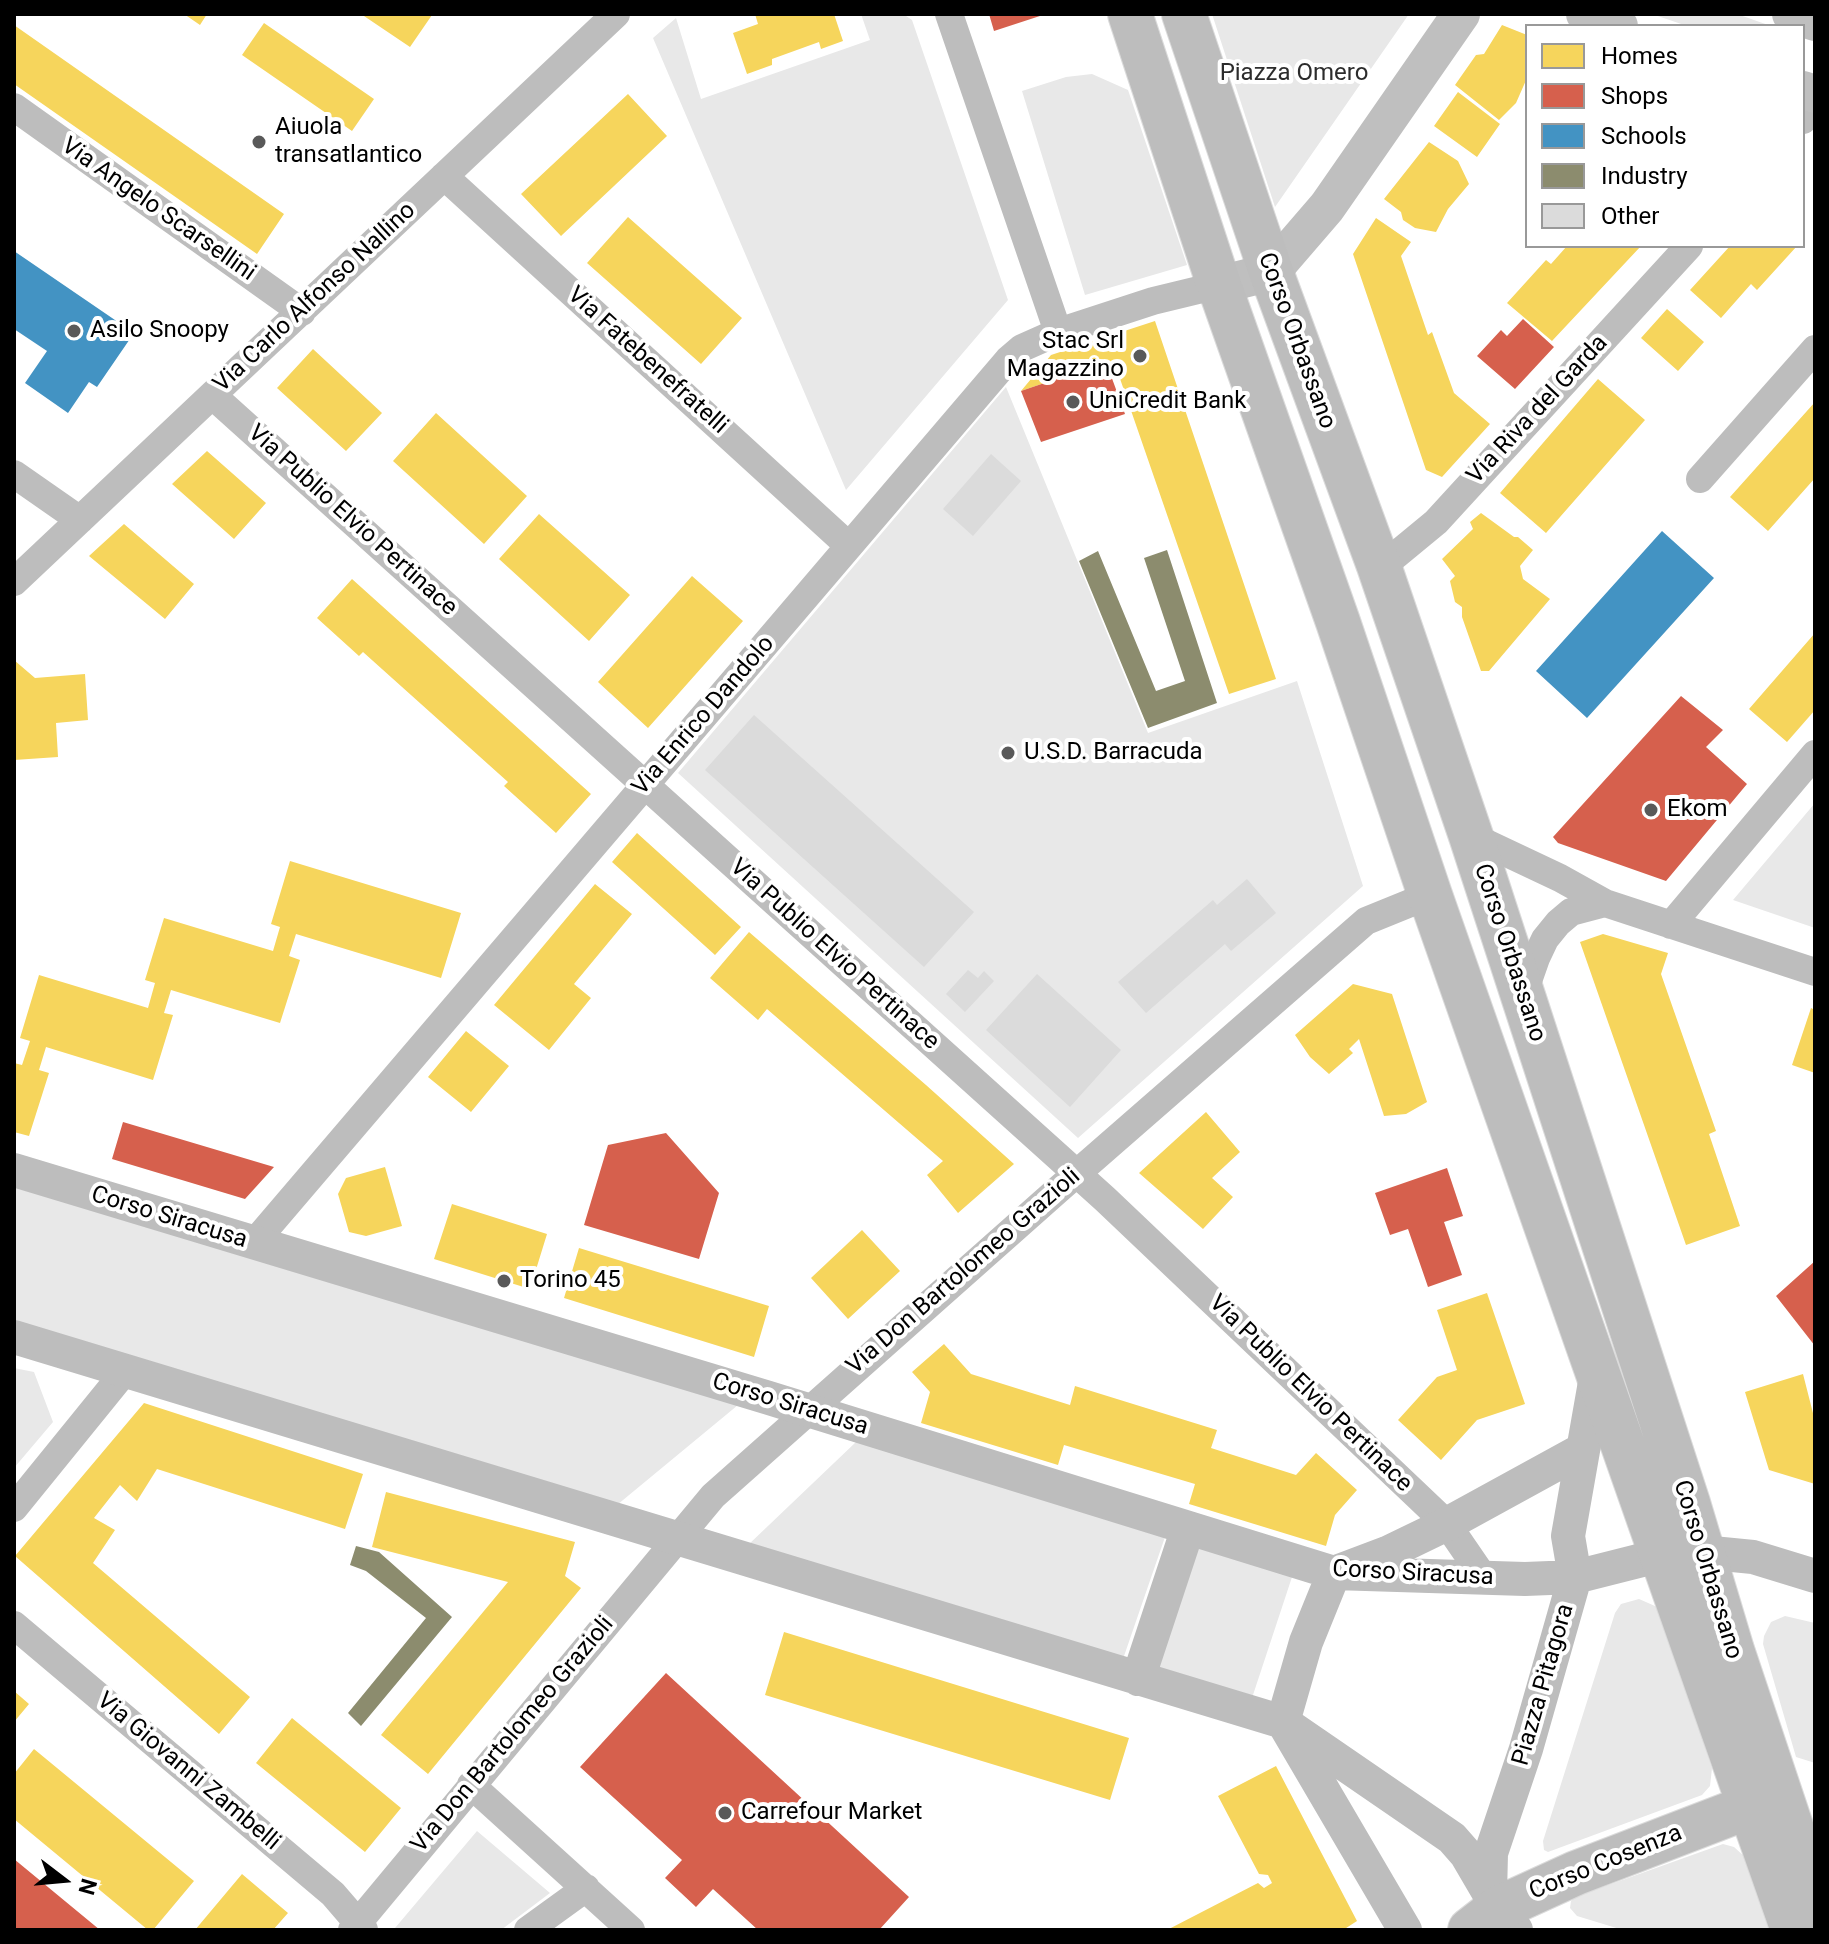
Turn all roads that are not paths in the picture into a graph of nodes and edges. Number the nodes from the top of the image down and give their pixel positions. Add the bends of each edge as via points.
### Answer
1 (616, 14) edge
2 (949, 14) edge
3 (1130, 14) edge
4 (1184, 14) edge
5 (1461, 14) edge
6 (1585, 14) edge
7 (1791, 14) edge
8 (1815, 22) edge
9 (1613, 24) edge
10 (14, 107) edge
11 (444, 176) junction
12 (1687, 248) edge
13 (1271, 272) junction
14 (1219, 285) junction
15 (302, 312) junction
16 (1058, 332) junction
17 (1815, 349) edge
18 (212, 395) junction
19 (14, 474) edge
20 (1700, 479) dead end
21 (80, 520) junction
22 (849, 546) junction
23 (1379, 566) junction
24 (14, 582) edge
25 (1815, 754) edge
26 (645, 785) junction
27 (1471, 836) junction
28 (1430, 895) junction
29 (1605, 903) junction
30 (1671, 925) junction
31 (1815, 972) edge
32 (1523, 995) junction
33 (14, 1170) edge
34 (1077, 1173) junction
35 (253, 1244) junction
36 (14, 1337) edge
37 (126, 1370) junction
38 (1597, 1371) junction
39 (810, 1410) junction
40 (1582, 1450) junction
41 (14, 1508) edge
42 (1447, 1524) junction
43 (1188, 1528) junction
44 (677, 1538) junction
45 (1682, 1553) junction
46 (1334, 1573) junction
47 (1815, 1576) edge
48 (1575, 1577) junction
49 (1484, 1578) junction
50 (14, 1625) edge
51 (1138, 1679) junction
52 (1283, 1722) junction
53 (471, 1785) junction
54 (1782, 1807) edge
55 (586, 1888) junction
56 (1815, 1898) edge
57 (1493, 1916) edge
58 (358, 1927) edge
59 (528, 1930) edge
60 (631, 1930) edge
61 (1405, 1930) edge
62 (1793, 1930) edge

1 - 11 street, Via Carlo Alfonso Nallino
2 - 16 street
3 - 14 main road, Corso Orbassano
4 - 13 main road, Corso Orbassano
5 - 13 main road via 1327,207
6 - 9 main road
7 - 8 main road
10 - 15 street, Via Angelo Scarsellini
11 - 15 street, Via Carlo Alfonso Nallino
11 - 22 street, Via Fatebenefratelli
12 - 23 street, Via Riva del Garda via 1436,522
13 - 14 main road
13 - 23 main road, Corso Orbassano
14 - 16 street, Via Enrico Dandolo
14 - 28 main road, Corso Orbassano
15 - 18 street, Via Carlo Alfonso Nallino
16 - 22 street, Via Enrico Dandolo via 1008,360
17 - 20 street
18 - 21 street, Via Carlo Alfonso Nallino
18 - 26 street, Via Publio Elvio Pertinace
19 - 21 street
21 - 24 street, Via Carlo Alfonso Nallino
22 - 26 street, Via Enrico Dandolo
23 - 27 main road, Corso Orbassano
25 - 30 street
26 - 34 street, Via Publio Elvio Pertinace
26 - 35 street, Via Enrico Dandolo
27 - 29 street
27 - 32 main road, Corso Orbassano
28 - 34 street, Via Don Bartolomeo Grazioli via 1366,921
28 - 38 main road, Corso Orbassano
29 - 30 street
29 - 32 street via 1571,912 1558,923 1545,939
30 - 31 street
32 - 45 main road, Corso Orbassano
33 - 35 street, Corso Siracusa
34 - 39 street, Via Don Bartolomeo Grazioli
34 - 42 street, Via Publio Elvio Pertinace
35 - 39 street, Corso Siracusa
36 - 37 street
37 - 41 street
37 - 44 street
38 - 40 street
38 - 45 main road, Corso Orbassano
39 - 43 street, Corso Siracusa
39 - 44 street, Via Don Bartolomeo Grazioli via 713,1496
40 - 42 street
40 - 48 street via 1568,1536
42 - 46 street
42 - 49 street
43 - 46 street, Corso Siracusa
43 - 51 street
44 - 51 street
44 - 53 street, Via Don Bartolomeo Grazioli
45 - 47 street, Piazza Pitagora via 1753,1557
45 - 48 street, Piazza Pitagora
45 - 54 main road, Corso Orbassano
46 - 49 street, Corso Siracusa
46 - 52 street via 1306,1642
48 - 49 street, Corso Siracusa
48 - 57 street, Piazza Pitagora via 1491,1853
50 - 58 street, Via Giovanni Zambelli via 333,1894
51 - 52 street
52 - 57 street via 1452,1838 1466,1854
52 - 61 street
53 - 55 street
53 - 58 street, Via Don Bartolomeo Grazioli
54 - 56 main road, Corso Orbassano
54 - 57 main road, Corso Cosenza via 1576,1873
54 - 62 main road, Corso Orbassano
55 - 59 street
55 - 60 street

